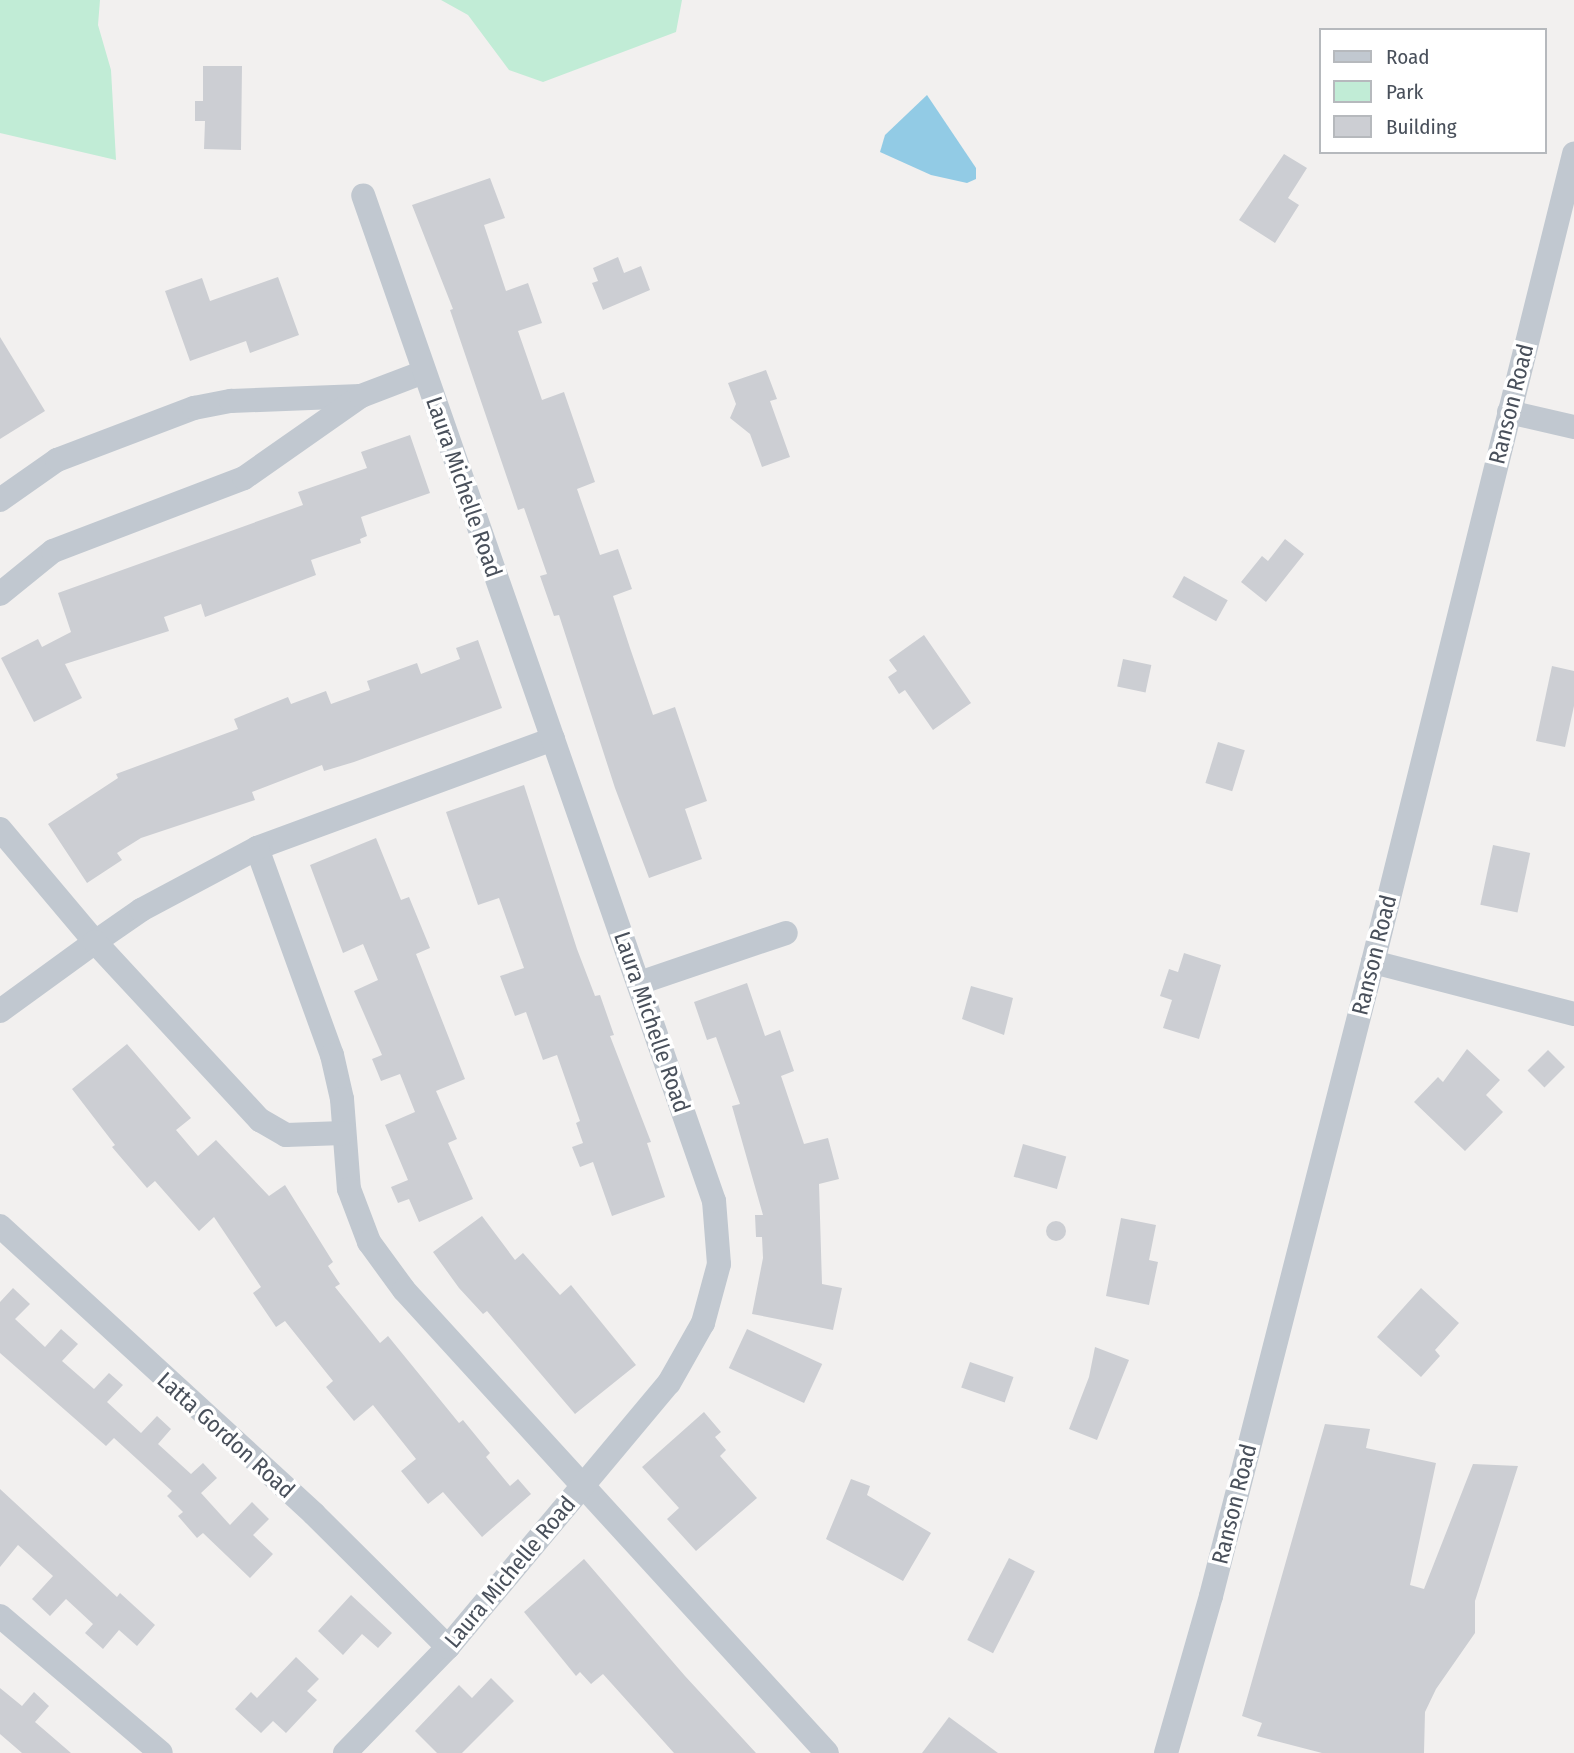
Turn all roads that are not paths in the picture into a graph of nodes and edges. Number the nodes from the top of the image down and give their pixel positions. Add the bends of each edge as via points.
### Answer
1 (1574, 154) edge
2 (363, 195) dead end
3 (424, 372) junction
4 (361, 396) junction
5 (1508, 412) junction
6 (1574, 426) edge
7 (0, 500) edge
8 (0, 594) edge
9 (554, 740) junction
10 (0, 829) edge
11 (257, 848) junction
12 (786, 933) dead end
13 (95, 942) junction
14 (1373, 962) junction
15 (639, 983) junction
16 (0, 1011) edge
17 (1574, 1014) edge
18 (343, 1133) junction
19 (0, 1226) edge
20 (582, 1485) junction
21 (0, 1616) edge
22 (449, 1647) junction
23 (162, 1753) edge
24 (346, 1753) edge
25 (827, 1753) edge
26 (1166, 1753) edge

1 - 5 street, Ranson Road
2 - 3 street, Laura Michelle Road
3 - 4 street
3 - 9 street, Laura Michelle Road
4 - 7 street via 231,401 194,408 57,460
4 - 8 street via 244,478 53,551
5 - 6 street
5 - 14 street, Ranson Road
9 - 11 street
9 - 15 street, Laura Michelle Road
10 - 13 street
11 - 13 street via 141,910
11 - 18 street via 332,1055
12 - 15 street
13 - 16 street
13 - 18 street via 260,1121 286,1135
14 - 17 street
14 - 26 street, Ranson Road via 1211,1596
15 - 20 street, Laura Michelle Road via 714,1201 719,1264 703,1323 669,1383
18 - 20 street via 349,1189 369,1242 385,1267
19 - 22 street, Latta Gordon Road via 314,1514
20 - 22 street, Laura Michelle Road
20 - 25 street
21 - 23 street
22 - 24 street, Laura Michelle Road

